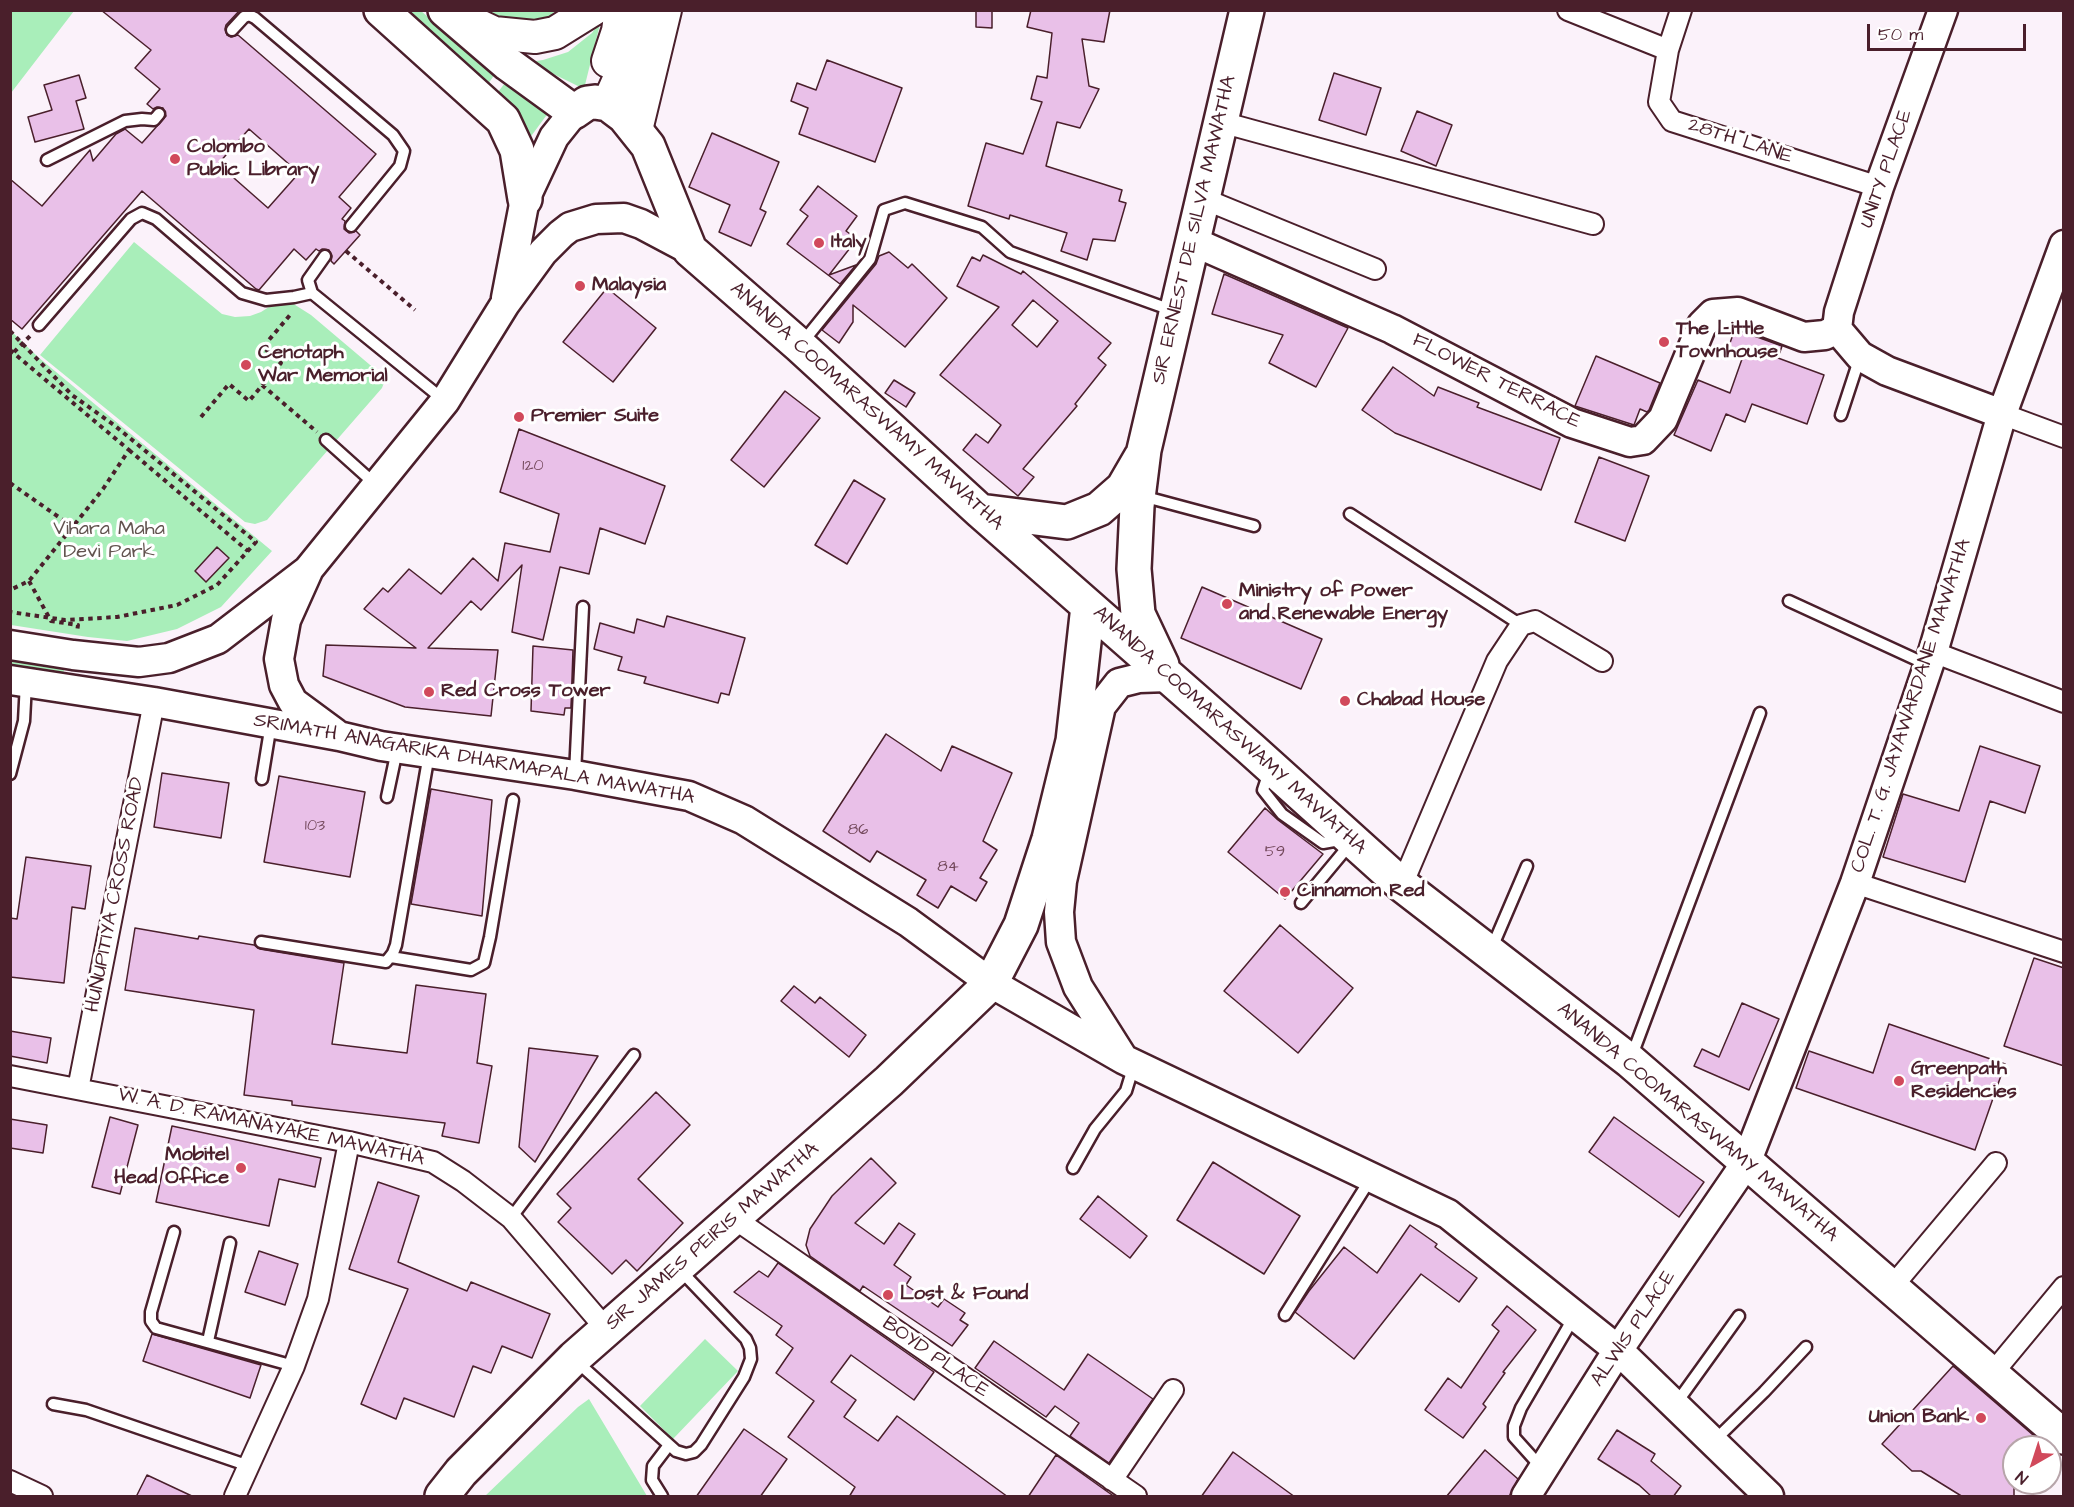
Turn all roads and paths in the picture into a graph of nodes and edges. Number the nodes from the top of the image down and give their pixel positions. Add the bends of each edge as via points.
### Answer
1 (381, 10) edge
2 (445, 10) edge
3 (592, 10) edge
4 (621, 10) edge
5 (650, 10) edge
6 (665, 10) edge
7 (1247, 10) edge
8 (1568, 10) edge
9 (1681, 10) edge
10 (1943, 10) edge
11 (232, 30) dead end
12 (1668, 50) junction
13 (592, 106) junction
14 (159, 114) dead end
15 (1221, 122) junction
16 (636, 130) junction
17 (47, 160) dead end
18 (1879, 186) junction
19 (525, 199) junction
20 (1204, 199) junction
21 (1593, 224) dead end
22 (351, 226) dead end
23 (1194, 242) junction
24 (2064, 244) edge
25 (690, 250) junction
26 (346, 251) dead end
27 (325, 256) dead end
28 (1375, 268) dead end
29 (312, 293) junction
30 (505, 304) junction
31 (414, 310) dead end
32 (1177, 312) junction
33 (290, 315) dead end
34 (39, 325) joint
35 (1837, 328) junction
36 (10, 331) edge
37 (23, 344) junction
38 (800, 346) junction
39 (12, 351) edge
40 (1860, 356) junction
41 (262, 385) junction
42 (445, 401) junction
43 (2002, 414) junction
44 (1841, 416) dead end
45 (201, 417) dead end
46 (2064, 437) edge
47 (326, 440) joint
48 (129, 450) junction
49 (1144, 450) junction
50 (10, 483) edge
51 (378, 487) junction
52 (1139, 495) junction
53 (980, 511) junction
54 (1350, 514) dead end
55 (1254, 526) dead end
56 (73, 527) junction
57 (248, 551) junction
58 (308, 570) junction
59 (29, 581) junction
60 (10, 590) edge
61 (1789, 601) dead end
62 (1088, 606) junction
63 (583, 607) dead end
64 (10, 612) edge
65 (47, 617) junction
66 (1521, 625) junction
67 (10, 645) edge
68 (73, 655) junction
69 (1930, 659) junction
70 (1602, 661) dead end
71 (1168, 677) junction
72 (18, 681) edge
73 (154, 702) junction
74 (2064, 702) edge
75 (1760, 713) dead end
76 (271, 724) junction
77 (339, 736) junction
78 (397, 749) junction
79 (429, 753) junction
80 (10, 774) edge
81 (575, 775) junction
82 (262, 779) dead end
83 (387, 797) dead end
84 (513, 800) dead end
85 (1348, 836) junction
86 (1527, 866) dead end
87 (1855, 884) junction
88 (1402, 885) junction
89 (1301, 903) dead end
90 (261, 942) dead end
91 (2064, 952) edge
92 (1490, 953) junction
93 (391, 957) junction
94 (991, 983) junction
95 (634, 1055) dead end
96 (1128, 1061) junction
97 (1630, 1061) junction
98 (10, 1076) edge
99 (78, 1089) junction
100 (349, 1142) junction
101 (1746, 1163) junction
102 (1996, 1163) dead end
103 (1073, 1168) dead end
104 (1372, 1177) junction
105 (511, 1218) junction
106 (735, 1219) junction
107 (174, 1232) dead end
108 (230, 1243) dead end
109 (678, 1267) junction
110 (2064, 1287) edge
111 (1891, 1288) junction
112 (1285, 1315) dead end
113 (1575, 1315) junction
114 (1739, 1316) dead end
115 (607, 1330) junction
116 (208, 1341) junction
117 (1806, 1347) dead end
118 (1618, 1350) junction
119 (574, 1358) junction
120 (294, 1366) junction
121 (1991, 1375) junction
122 (1173, 1390) dead end
123 (53, 1404) dead end
124 (1675, 1405) junction
125 (2064, 1437) edge
126 (1712, 1442) junction
127 (669, 1445) junction
128 (249, 1466) junction
129 (1544, 1469) junction
130 (1112, 1480) junction
131 (10, 1481) edge
132 (42, 1497) edge
133 (235, 1497) edge
134 (442, 1497) edge
135 (662, 1497) edge
136 (1136, 1497) edge
137 (1526, 1497) edge
138 (1769, 1497) edge

1 - 19 highway via 503,120 517,150
2 - 3 main road via 494,33 535,37 555,33
2 - 13 highway, ANANDA COOMARASWAMY MAWATHA via 508,64
4 - 13 main road via 618,31
5 - 13 main road
6 - 16 main road
7 - 15 highway, SIR ERNEST DE SILVA MAWATHA
8 - 12 street
9 - 12 street, 28TH LANE
10 - 18 main road, UNITY PLACE
11 - 22 lane via 244,17 255,18 393,135 404,151 400,166
12 - 18 street, 28TH LANE via 1659,102 1672,121
13 - 16 highway, ANANDA COOMARASWAMY MAWATHA via 624,116
13 - 19 main road via 554,137
14 - 17 lane via 153,120 125,121
15 - 20 highway, SIR ERNEST DE SILVA MAWATHA
15 - 21 street
16 - 25 highway, ANANDA COOMARASWAMY MAWATHA via 648,146
18 - 35 main road, UNITY PLACE
19 - 30 main road
20 - 23 highway, SIR ERNEST DE SILVA MAWATHA
20 - 28 street
23 - 32 highway, SIR ERNEST DE SILVA MAWATHA
23 - 35 main road, FLOWER TERRACE via 1392,329 1572,423 1630,442 1643,440 1663,419 1702,325 1713,314 1738,312 1804,337
24 - 43 main road, COL. T. G. JAYAWARDANE MAWATHA
25 - 30 main road via 624,218 581,223 552,241
25 - 38 highway, ANANDA COOMARASWAMY MAWATHA
26 - 31 path
27 - 29 lane via 308,280
29 - 34 lane via 266,300 242,293 156,219 142,213 131,219
29 - 42 lane
30 - 42 main road
32 - 38 lane via 1010,252 982,227 904,203 884,210 870,259
32 - 49 highway, SIR ERNEST DE SILVA MAWATHA
33 - 41 path via 263,347 281,363
34 - 37 path
35 - 40 main road
36 - 37 path
37 - 39 path
37 - 57 path via 72,394 256,542
38 - 53 highway, ANANDA COOMARASWAMY MAWATHA
39 - 48 path
40 - 43 main road via 1887,371
40 - 44 lane
41 - 45 path via 249,401 229,384
41 - 47 path
42 - 51 main road
43 - 46 street
43 - 69 main road, COL. T. G. JAYAWARDANE MAWATHA
47 - 51 lane
48 - 56 path
48 - 57 path
49 - 52 highway, SIR ERNEST DE SILVA MAWATHA
49 - 53 highway, SIR ERNEST DE SILVA MAWATHA via 1123,488 1099,509 1067,522
50 - 56 path
51 - 58 main road
52 - 55 lane
52 - 71 highway, SIR ERNEST DE SILVA MAWATHA via 1134,561 1138,614
53 - 62 highway, ANANDA COOMARASWAMY MAWATHA
54 - 66 lane
56 - 59 path
57 - 65 path via 217,585 177,605 117,617
58 - 68 main road via 218,639 169,658 139,662
58 - 77 main road via 286,620 279,659 284,685 293,702
59 - 60 path
59 - 65 path
61 - 69 lane
62 - 71 highway, ANANDA COOMARASWAMY MAWATHA
62 - 94 highway via 1073,741 1049,839 1021,925
63 - 81 lane
64 - 65 path
65 - 68 path via 78,626
66 - 70 street via 1535,621
66 - 88 street via 1497,662
67 - 68 main road
69 - 74 street
69 - 87 main road, COL. T. G. JAYAWARDANE MAWATHA
71 - 85 highway, ANANDA COOMARASWAMY MAWATHA
71 - 96 main road via 1119,683 1101,706 1062,881 1061,942 1078,987
72 - 73 main road, SRIMATH ANAGARIKA DHARMAPALA MAWATHA
72 - 80 lane via 24,722
73 - 76 main road, SRIMATH ANAGARIKA DHARMAPALA MAWATHA
73 - 99 street, HUNUPITIYA CROSS ROAD
75 - 97 lane
76 - 77 main road, SRIMATH ANAGARIKA DHARMAPALA MAWATHA
76 - 82 lane
77 - 78 main road, SRIMATH ANAGARIKA DHARMAPALA MAWATHA
78 - 79 main road, SRIMATH ANAGARIKA DHARMAPALA MAWATHA
78 - 83 lane
79 - 81 main road, SRIMATH ANAGARIKA DHARMAPALA MAWATHA
79 - 93 lane
81 - 94 main road, SRIMATH ANAGARIKA DHARMAPALA MAWATHA via 689,796 744,820 908,922
84 - 93 lane via 484,963 471,970
85 - 88 highway, ANANDA COOMARASWAMY MAWATHA
85 - 89 lane
86 - 92 lane
87 - 91 street
87 - 101 main road, COL. T. G. JAYAWARDANE MAWATHA
88 - 92 highway, ANANDA COOMARASWAMY MAWATHA
90 - 93 lane via 386,962
92 - 97 highway, ANANDA COOMARASWAMY MAWATHA
94 - 96 main road, SRIMATH ANAGARIKA DHARMAPALA MAWATHA
94 - 106 highway, SIR JAMES PEIRIS MAWATHA
95 - 105 lane
96 - 103 lane via 1126,1091 1095,1129
96 - 104 main road, SRIMATH ANAGARIKA DHARMAPALA MAWATHA
97 - 101 highway, ANANDA COOMARASWAMY MAWATHA
98 - 99 street, W. A. D. RAMANAYAKE MAWATHA
99 - 100 street, W. A. D. RAMANAYAKE MAWATHA
100 - 105 street, W. A. D. RAMANAYAKE MAWATHA via 433,1162
100 - 120 street via 318,1299
101 - 111 highway, ANANDA COOMARASWAMY MAWATHA
101 - 118 main road, ALWIS PLACE
102 - 111 street
104 - 112 lane
104 - 113 main road, SRIMATH ANAGARIKA DHARMAPALA MAWATHA via 1448,1214
105 - 115 street, W. A. D. RAMANAYAKE MAWATHA
106 - 109 highway, SIR JAMES PEIRIS MAWATHA
106 - 130 street, BOYD PLACE
107 - 116 lane via 151,1321 156,1328
108 - 116 lane
109 - 115 highway, SIR JAMES PEIRIS MAWATHA
109 - 127 lane via 746,1339 751,1359 701,1445 686,1454
110 - 121 street
111 - 121 highway, ANANDA COOMARASWAMY MAWATHA
113 - 118 main road, SRIMATH ANAGARIKA DHARMAPALA MAWATHA
113 - 129 lane via 1514,1425 1514,1437
114 - 124 lane
115 - 119 highway, SIR JAMES PEIRIS MAWATHA
116 - 120 lane
117 - 126 lane
118 - 124 main road, SRIMATH ANAGARIKA DHARMAPALA MAWATHA
118 - 129 main road, ALWIS PLACE
119 - 127 lane
119 - 134 highway, SIR JAMES PEIRIS MAWATHA via 461,1472
120 - 128 street
121 - 125 highway, ANANDA COOMARASWAMY MAWATHA
122 - 130 street
123 - 128 lane via 86,1410
124 - 126 main road, SRIMATH ANAGARIKA DHARMAPALA MAWATHA
126 - 138 main road, SRIMATH ANAGARIKA DHARMAPALA MAWATHA
127 - 135 lane via 653,1466 652,1480
128 - 133 street
129 - 137 main road, ALWIS PLACE
130 - 136 street, BOYD PLACE
131 - 132 street

